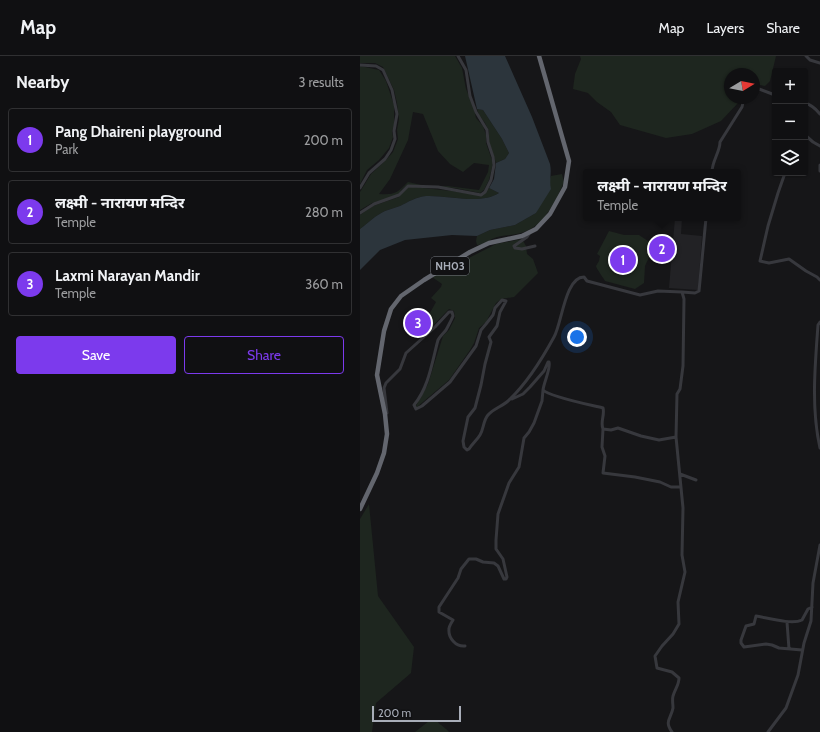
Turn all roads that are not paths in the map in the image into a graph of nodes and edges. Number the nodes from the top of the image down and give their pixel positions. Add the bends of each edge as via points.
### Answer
1 (458, 56) edge
2 (539, 56) edge
3 (806, 56) edge
4 (820, 63) edge
5 (360, 65) edge
6 (760, 89) edge
7 (772, 94) edge
8 (742, 104) edge
9 (808, 104) edge
10 (820, 114) edge
11 (808, 138) edge
12 (820, 146) edge
13 (820, 166) edge
14 (712, 169) edge
15 (820, 171) edge
16 (784, 176) edge
17 (360, 188) edge
18 (360, 213) edge
19 (706, 221) edge
20 (536, 229) junction
21 (535, 246) dead end
22 (820, 280) edge
23 (682, 292) junction
24 (820, 322) edge
25 (543, 390) junction
26 (510, 400) junction
27 (385, 414) junction
28 (603, 429) junction
29 (676, 437) junction
30 (819, 437) edge
31 (820, 448) edge
32 (680, 474) junction
33 (696, 480) dead end
34 (681, 487) junction
35 (360, 509) edge
36 (820, 545) edge
37 (812, 606) junction
38 (787, 622) junction
39 (465, 646) dead end
40 (789, 649) junction
41 (802, 650) junction
42 (672, 732) edge
43 (768, 732) edge

1 - 18 street via 466,70 470,96 476,112 487,130 494,165 490,184 482,194 438,187 408,186 399,195 374,204
2 - 20 highway, NH03 via 569,161 565,187 550,214
3 - 4 street
5 - 17 street via 376,66 383,70 392,90 397,114 395,139 391,150 369,173
6 - 7 street
8 - 14 street via 720,142
9 - 10 street
11 - 12 street
13 - 15 street
16 - 22 street via 760,260 769,263 789,259
19 - 23 street via 699,291
20 - 21 street via 514,248 518,250
20 - 27 highway, NH03 via 522,236 489,243 470,252 401,296 391,309 386,322 378,366 378,385
23 - 26 street via 658,291 640,294 588,281 584,277 575,280 567,294 556,333 548,349
23 - 29 street via 683,366 677,394
24 - 30 street via 815,371 815,410
25 - 26 street via 549,362 523,394
25 - 28 street via 555,396 603,408
25 - 39 street via 534,423 524,438 519,467 509,482 498,514 496,549 503,559 507,577 504,579 494,563 476,558 469,559 439,607 439,612 453,620 449,631 452,640 460,646
26 - 27 street via 487,416 481,433 469,449 465,449 463,441 468,417 475,408 489,337 497,326 500,312 506,302 504,300 481,330 476,346 450,382 416,409 414,405 426,384 438,340 453,316 452,312 449,312 406,354 400,370 385,385
27 - 35 highway, NH03 via 387,434 384,453
28 - 29 street via 618,428 659,440
28 - 34 street via 603,473
29 - 32 street
30 - 31 street
32 - 33 street
32 - 34 street
34 - 42 street via 685,572 678,602 679,624 655,656 658,668 672,672 679,678 668,720
36 - 37 street
37 - 38 street via 806,610 800,621
37 - 41 street via 811,621
38 - 40 street
38 - 40 street via 756,616 754,624 749,624 744,629 741,644 744,647 766,644
40 - 41 street
41 - 43 street via 798,675 786,708

